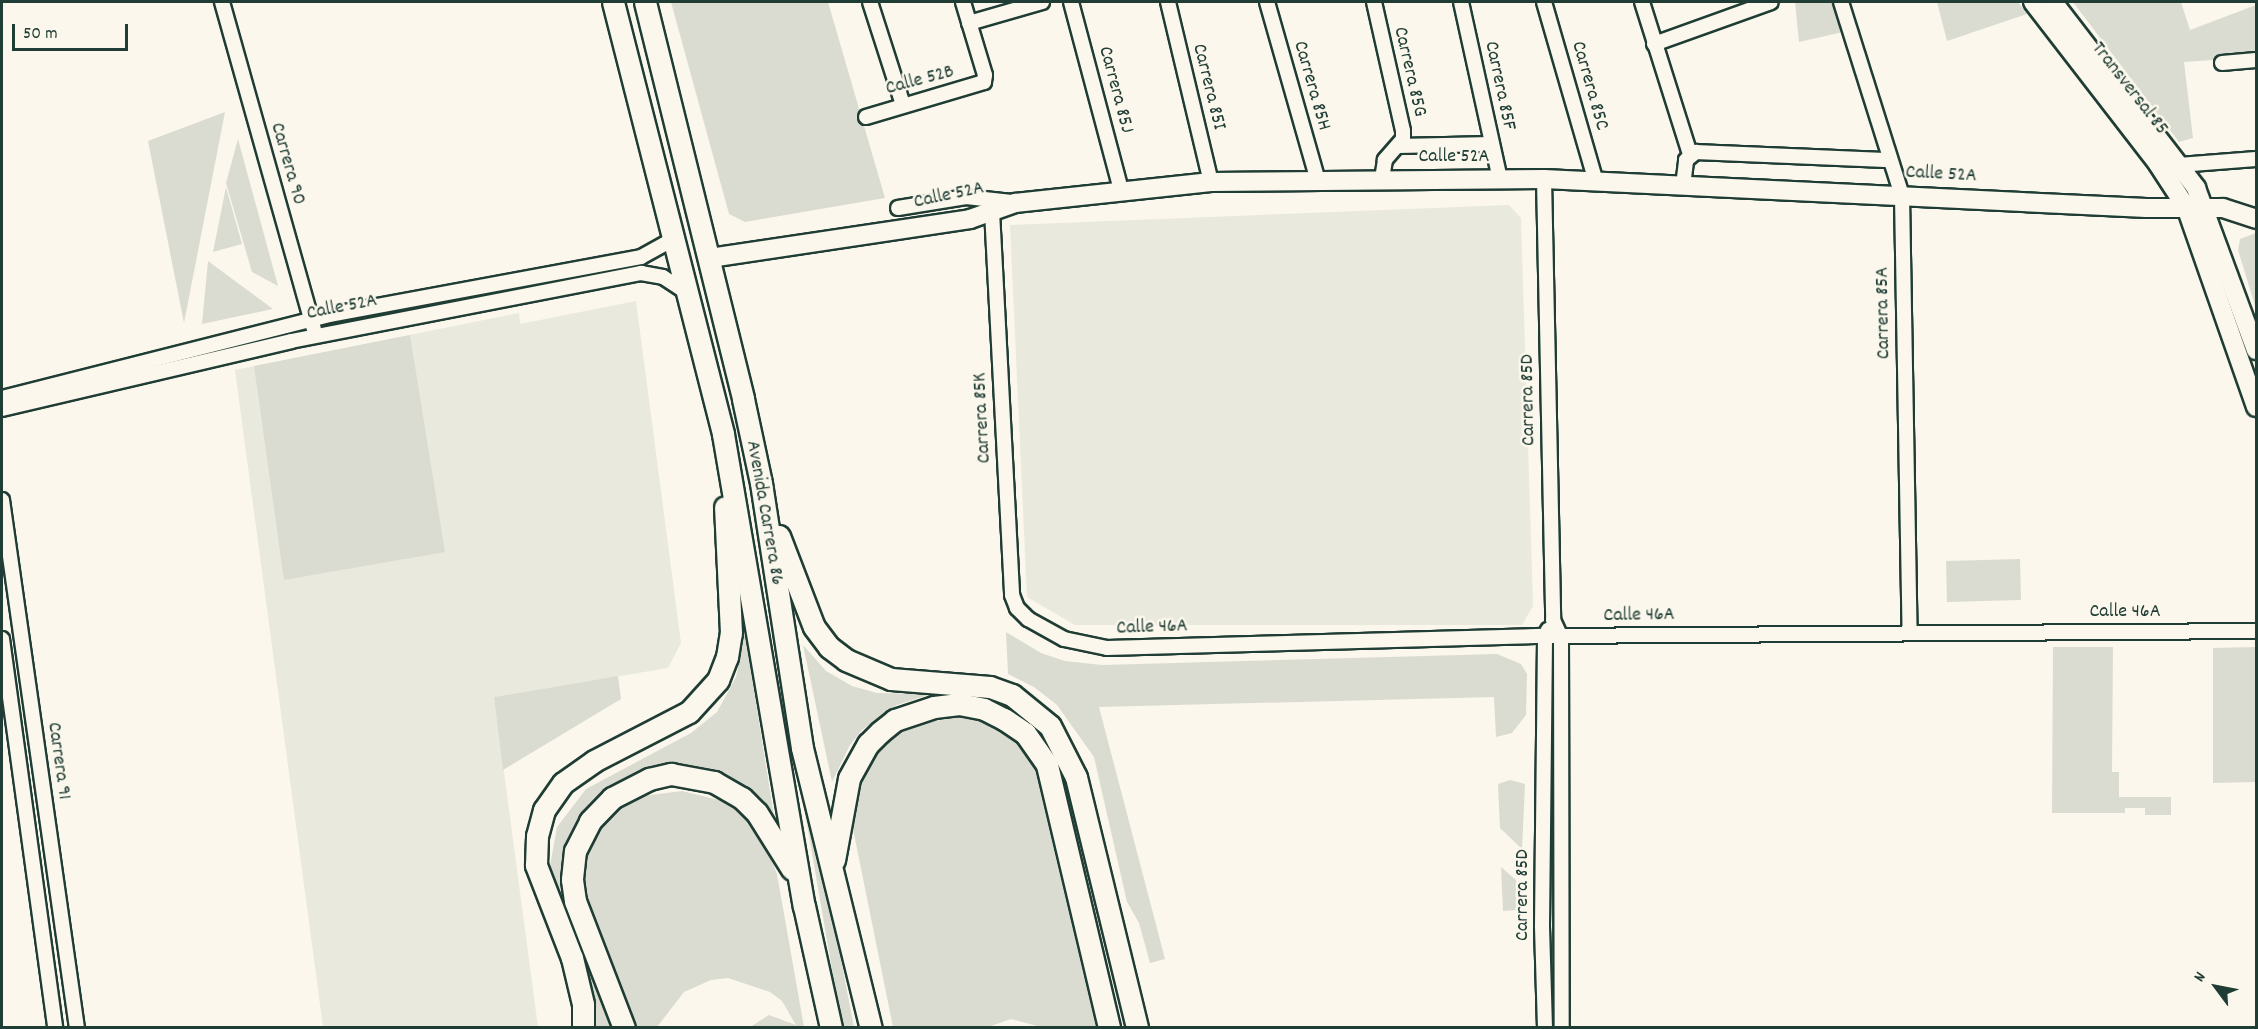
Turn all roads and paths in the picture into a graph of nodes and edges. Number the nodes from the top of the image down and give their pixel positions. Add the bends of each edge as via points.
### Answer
1 (222, 2) edge
2 (613, 2) edge
3 (645, 2) edge
4 (870, 2) edge
5 (963, 2) edge
6 (1042, 2) edge
7 (1071, 2) edge
8 (1168, 2) edge
9 (1267, 2) edge
10 (1374, 2) edge
11 (1461, 2) edge
12 (1544, 2) edge
13 (1642, 2) edge
14 (1771, 2) edge
15 (1841, 2) edge
16 (2033, 2) edge
17 (2053, 2) edge
18 (969, 23) junction
19 (1654, 44) junction
20 (2256, 60) edge
21 (2222, 63) dead end
22 (903, 105) junction
23 (866, 117) dead end
24 (1492, 144) junction
25 (1398, 146) junction
26 (1690, 154) junction
27 (2256, 159) edge
28 (1890, 160) junction
29 (2179, 165) junction
30 (1544, 179) junction
31 (1382, 180) junction
32 (1500, 180) junction
33 (1317, 181) junction
34 (1211, 182) junction
35 (1596, 182) junction
36 (1683, 186) junction
37 (1121, 189) junction
38 (1902, 196) junction
39 (1015, 202) junction
40 (2195, 207) junction
41 (898, 208) dead end
42 (992, 211) junction
43 (2256, 219) edge
44 (675, 238) junction
45 (710, 258) junction
46 (689, 294) junction
47 (311, 320) junction
48 (316, 336) junction
49 (2256, 350) edge
50 (2, 398) edge
51 (2256, 407) edge
52 (2, 410) edge
53 (723, 434) junction
54 (761, 483) junction
55 (2, 500) edge
56 (1028, 619) joint
57 (1553, 620) junction
58 (2256, 631) edge
59 (1910, 633) junction
60 (1545, 636) junction
61 (1561, 637) junction
62 (2, 639) edge
63 (833, 866) junction
64 (802, 896) junction
65 (55, 1028) edge
66 (77, 1028) edge
67 (583, 1028) edge
68 (624, 1028) edge
69 (831, 1028) edge
70 (871, 1028) edge
71 (1109, 1028) edge
72 (1137, 1028) edge
73 (1545, 1028) edge
74 (1562, 1028) edge

1 - 47 street, Carrera 90
2 - 44 main road, Avenida Carrera 86
3 - 45 main road, Avenida Carrera 86
4 - 22 street
5 - 18 street
6 - 18 street
7 - 37 street, Carrera 85J
8 - 34 street, Carrera 85I
9 - 33 street, Carrera 85H
10 - 25 street, Carrera 85G via 1403,131
11 - 24 street, Carrera 85F
12 - 35 street, Carrera 85C
13 - 19 street
14 - 19 street
15 - 28 street, Carrera 85A
16 - 40 street, Transversal 85
17 - 29 street, Transversal 85
18 - 22 street, Calle 52B via 984,82
19 - 26 street
20 - 21 street
22 - 23 street, Calle 52B
24 - 25 street
24 - 32 street, Carrera 85F
25 - 31 street, Carrera 85G via 1385,160
26 - 28 street
26 - 36 street
27 - 29 street
28 - 38 street, Carrera 85A
29 - 40 street, Transversal 85
30 - 32 street, Calle 52A
30 - 35 street, Calle 52A
30 - 57 street, Carrera 85D
31 - 32 street, Calle 52A
31 - 33 street, Calle 52A
33 - 34 street, Calle 52A
34 - 37 street, Calle 52A
35 - 36 street, Calle 52A
36 - 38 street, Calle 52A
37 - 39 street, Calle 52A
38 - 40 street, Calle 52A
38 - 59 street, Carrera 85A
39 - 41 street via 966,197
39 - 42 street, Calle 52A
40 - 43 street, Calle 52A via 2230,209
40 - 49 street
40 - 51 street
42 - 45 street, Calle 52A via 970,219
42 - 56 street, Carrera 85K via 1012,595 1017,608
44 - 46 main road, Avenida Carrera 86
44 - 47 street, Calle 52A via 641,257
45 - 54 main road, Avenida Carrera 86
46 - 48 street, Calle 52A via 663,277 641,273
46 - 53 main road, Avenida Carrera 86
47 - 48 street, Carrera 90
47 - 50 street, Calle 52A
48 - 52 street, Calle 52A
53 - 64 main road, Avenida Carrera 86
53 - 67 main road via 730,633 724,668 710,691 689,712 594,761 563,783 544,810 537,836 536,865 572,958 583,1004
54 - 63 main road, Avenida Carrera 86 via 802,747
54 - 72 main road via 795,585 814,627 829,647 864,670 891,679 990,687 1012,695 1050,726 1076,777
55 - 66 street, Carrera 91
56 - 60 street, Calle 46A via 1064,639 1107,648
57 - 60 street, Carrera 85D
57 - 61 street, Carrera 85D
58 - 59 street, Calle 46A
59 - 61 street, Calle 46A
60 - 61 street, Calle 46A
60 - 73 street, Carrera 85D
61 - 74 street, Carrera 85D
62 - 65 street, Carrera 91
63 - 70 main road, Avenida Carrera 86
63 - 71 main road via 849,778 868,744 880,732 895,720 934,707 959,704 984,709 1004,719 1025,733 1047,765
64 - 68 main road via 757,813 742,798 714,783 671,774 639,783 612,798 590,821 575,851 572,879 575,901
64 - 69 main road, Avenida Carrera 86

